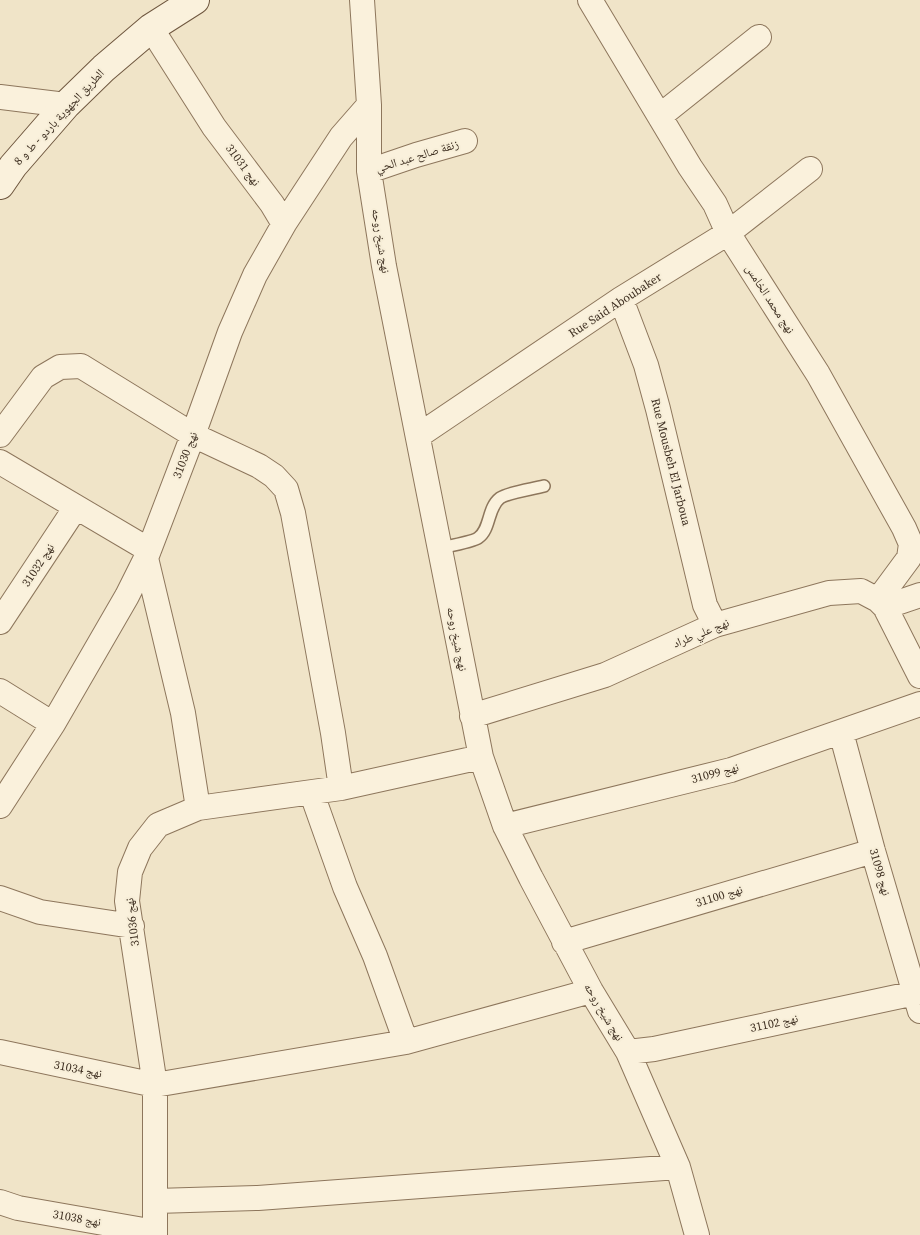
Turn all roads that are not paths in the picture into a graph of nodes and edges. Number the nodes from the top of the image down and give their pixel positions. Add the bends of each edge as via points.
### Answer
1 (195, 0) edge
2 (362, 0) edge
3 (590, 0) edge
4 (151, 28) junction
5 (759, 37) dead end
6 (0, 97) edge
7 (66, 105) junction
8 (370, 106) junction
9 (660, 116) junction
10 (465, 141) dead end
11 (810, 169) dead end
12 (4, 171) edge
13 (370, 171) junction
14 (284, 224) junction
15 (728, 233) junction
16 (621, 300) junction
17 (0, 435) edge
18 (193, 435) junction
19 (418, 436) junction
20 (0, 462) edge
21 (544, 486) dead end
22 (76, 507) junction
23 (440, 548) junction
24 (147, 554) junction
25 (920, 595) edge
26 (882, 604) junction
27 (0, 622) edge
28 (715, 625) junction
29 (920, 676) edge
30 (0, 691) edge
31 (920, 704) edge
32 (472, 716) junction
33 (53, 724) junction
34 (841, 732) junction
35 (481, 757) junction
36 (341, 788) junction
37 (312, 794) junction
38 (0, 806) edge
39 (198, 808) junction
40 (506, 826) junction
41 (873, 851) junction
42 (0, 898) edge
43 (132, 926) junction
44 (564, 942) junction
45 (591, 991) junction
46 (919, 999) edge
47 (406, 1042) junction
48 (0, 1052) edge
49 (628, 1052) junction
50 (155, 1085) junction
51 (678, 1167) junction
52 (156, 1201) junction
53 (0, 1202) edge
54 (155, 1233) edge
55 (697, 1235) edge

1 - 4 main road, الطريق الجهوية باردو - ط و 8
2 - 8 street, نهج شيخ روحه
3 - 9 street, نهج محمد الخامس
4 - 7 main road, الطريق الجهوية باردو - ط و 8
4 - 14 street, نهج 31031 via 214,127
5 - 9 street
6 - 7 street
7 - 12 main road, الطريق الجهوية باردو - ط و 8
8 - 13 street, نهج شيخ روحه
8 - 14 street, نهج 31030 via 342,137
9 - 15 street, نهج محمد الخامس via 715,204
10 - 13 street, زنقة صالح عبد الحي
11 - 15 street, Rue Said Aboubaker
13 - 19 street, نهج شيخ روحه via 384,266
14 - 18 street, نهج 31030 via 255,275
15 - 16 street, Rue Said Aboubaker
15 - 26 street, نهج محمد الخامس via 818,374 911,544 909,558
16 - 19 street, Rue Said Aboubaker
16 - 28 street, Rue Mousbeh El Jarboua via 646,365 705,605
17 - 18 street via 43,376 60,367 81,366
18 - 24 street, نهج 31030
18 - 36 street via 259,466 286,490 295,522 334,732
19 - 23 street, نهج شيخ روحه
20 - 22 street
21 - 23 lane via 502,496 496,501 486,528 478,538
22 - 24 street
22 - 27 street, نهج 31032
23 - 32 street, نهج شيخ روحه
24 - 33 street, نهج 31030 via 127,596
24 - 39 street via 183,713
25 - 26 street
26 - 28 street, نهج علي طراد via 861,591 829,593
26 - 29 street
28 - 32 street, نهج علي طراد via 605,675
30 - 33 street
31 - 34 street, نهج 31099
32 - 35 street, نهج شيخ روحه
33 - 38 street, نهج 31030
34 - 40 street, نهج 31099 via 731,770
34 - 41 street, نهج 31098
35 - 36 street, نهج 31036
35 - 40 street, نهج شيخ روحه
36 - 37 street, نهج 31036
37 - 39 street, نهج 31036
37 - 47 street
39 - 43 street, نهج 31036 via 158,825 140,848 130,872 127,901
40 - 44 street, نهج شيخ روحه
41 - 44 street, نهج 31100
41 - 46 street, نهج 31098
42 - 43 street via 40,912
43 - 50 street, نهج 31036
44 - 45 street, نهج شيخ روحه
45 - 47 street
45 - 49 street, نهج شيخ روحه
46 - 49 street, نهج 31102
47 - 50 street
48 - 50 street, نهج 31034
49 - 51 street, نهج شيخ روحه
50 - 52 street, نهج 31036
51 - 52 street via 258,1198
51 - 55 street, نهج شيخ روحه
52 - 54 street, نهج 31036
53 - 54 street, نهج 31038

